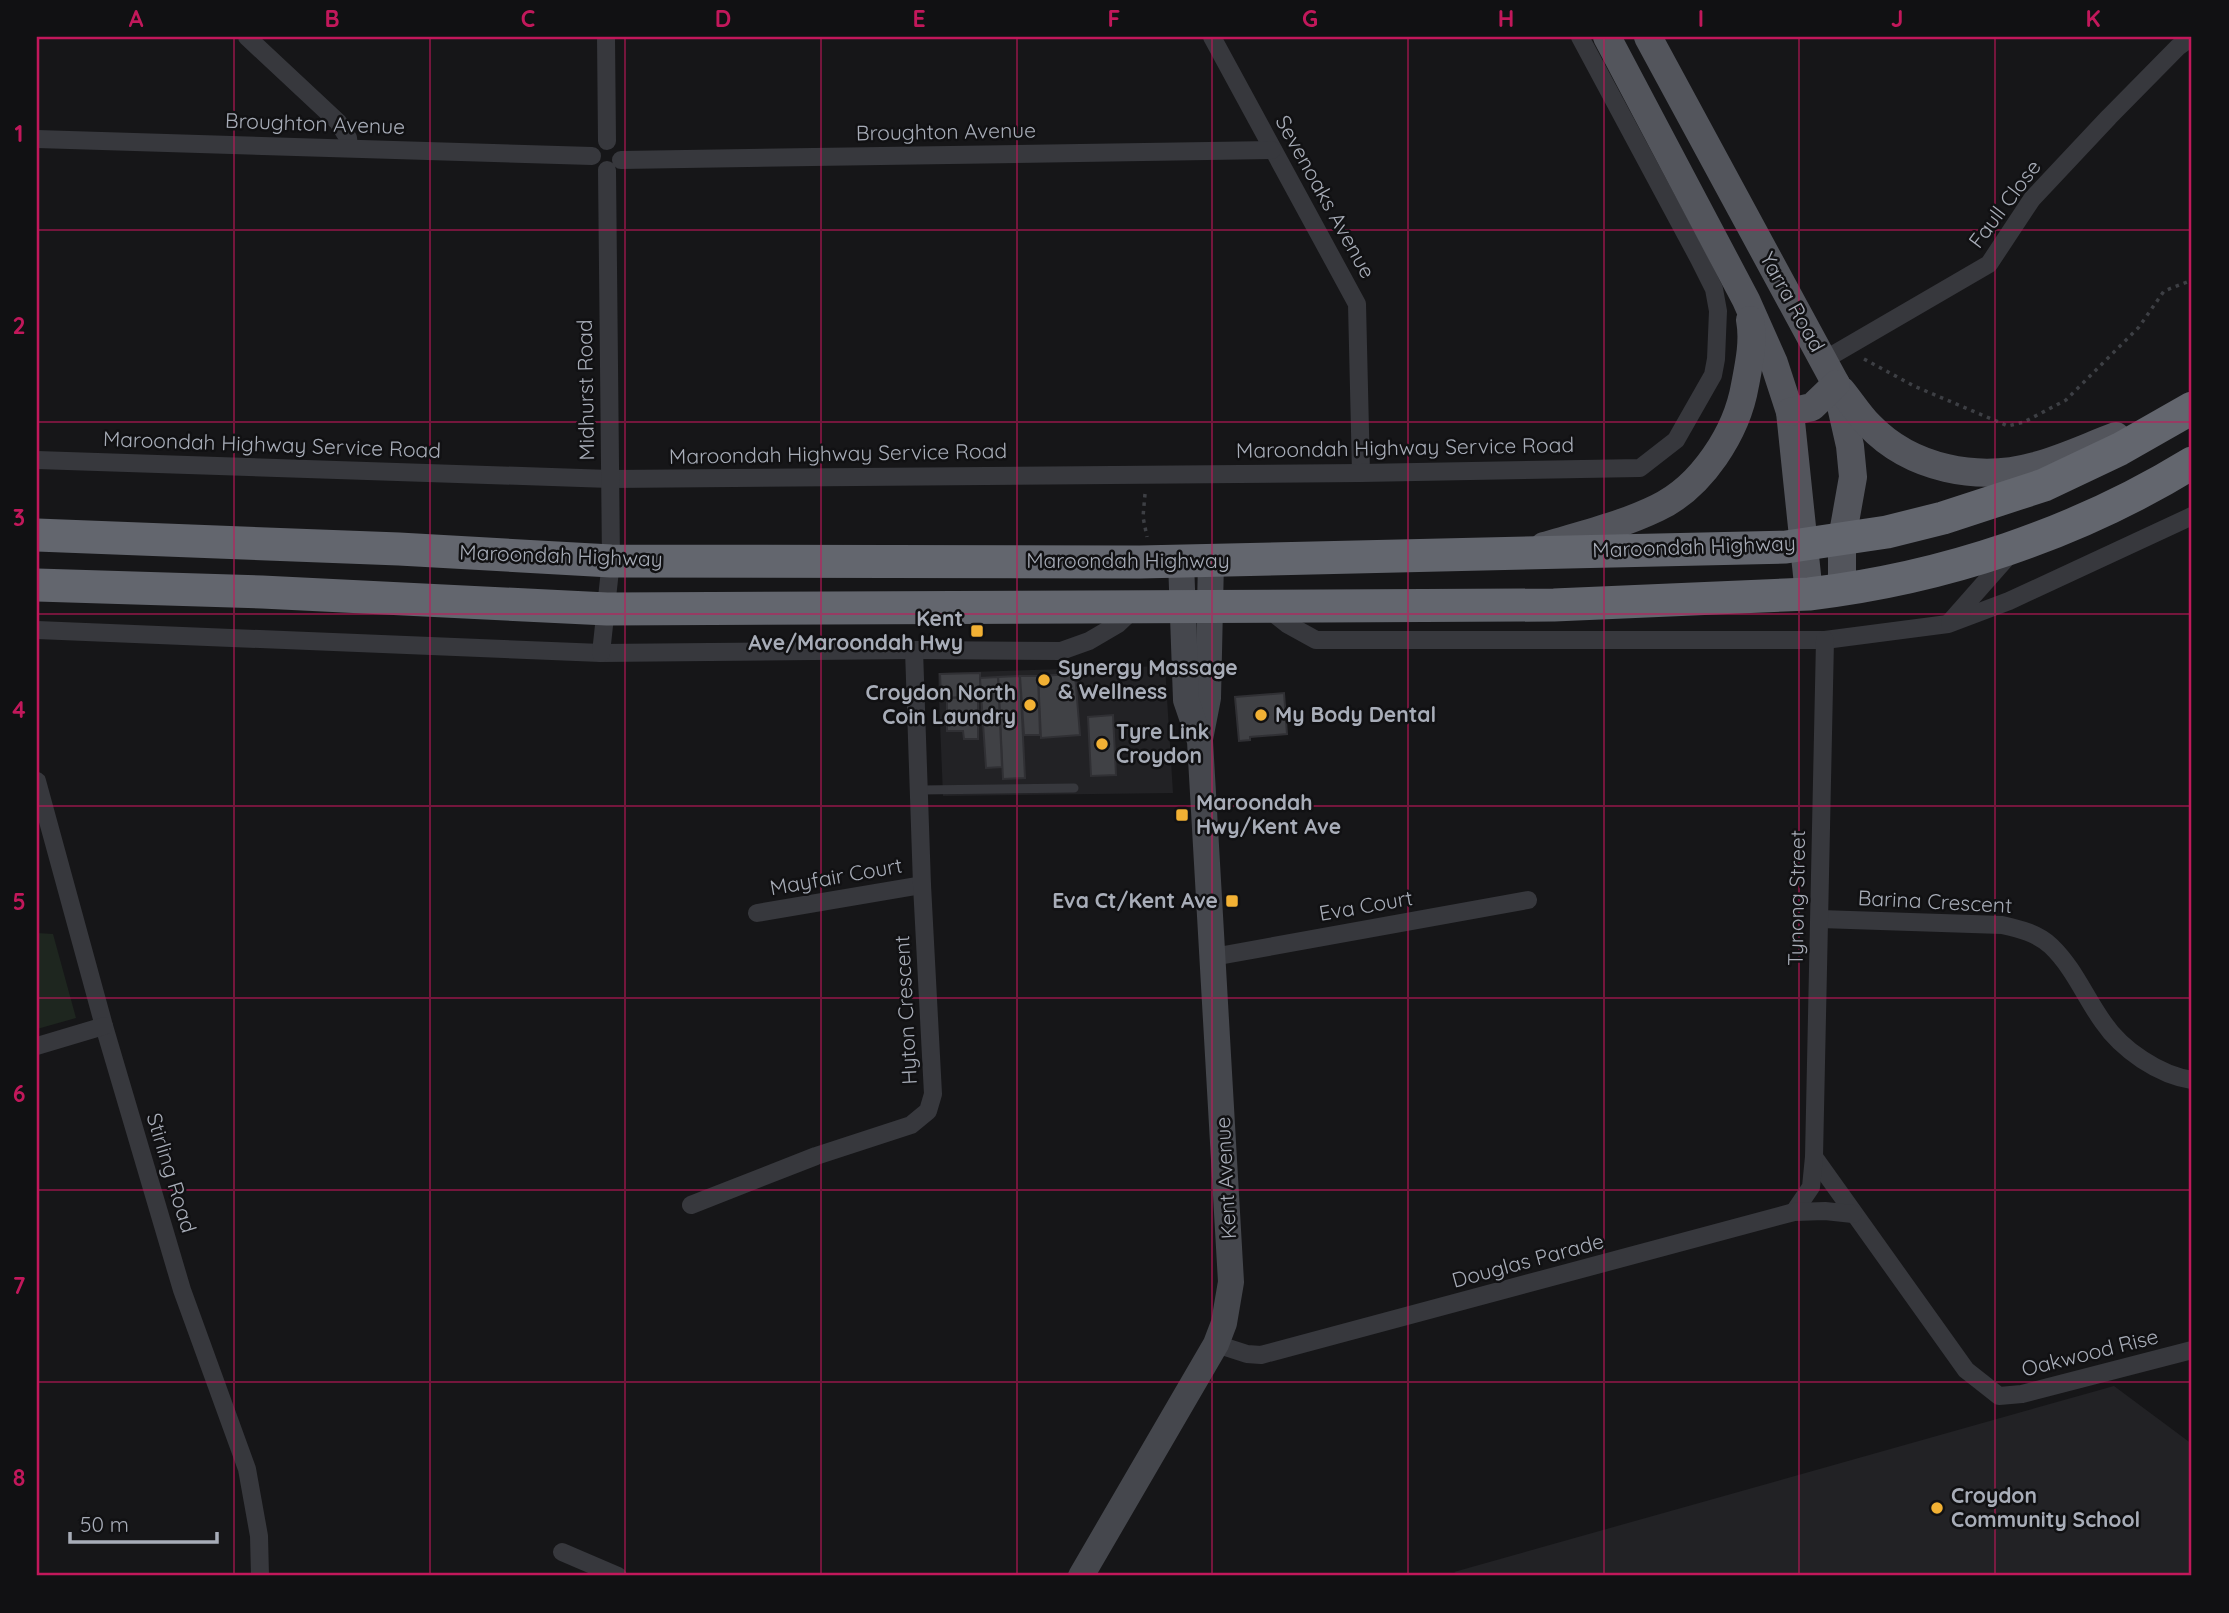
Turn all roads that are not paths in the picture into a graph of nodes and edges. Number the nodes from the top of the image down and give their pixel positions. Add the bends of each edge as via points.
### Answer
1 (247, 37) edge
2 (606, 37) edge
3 (1212, 37) edge
4 (1580, 37) edge
5 (1607, 37) edge
6 (1648, 37) edge
7 (2192, 37) edge
8 (37, 139) edge
9 (607, 141) junction
10 (349, 147) junction
11 (1710, 148) junction
12 (1272, 150) junction
13 (592, 156) junction
14 (614, 165) junction
15 (1666, 172) junction
16 (1746, 300) junction
17 (1830, 372) junction
18 (2192, 408) edge
19 (1790, 412) junction
20 (37, 460) edge
21 (2192, 463) edge
22 (1361, 472) junction
23 (610, 479) junction
24 (2192, 516) edge
25 (37, 535) edge
26 (1842, 539) junction
27 (1803, 543) junction
28 (2017, 546) junction
29 (1522, 552) junction
30 (611, 561) junction
31 (1196, 561) junction
32 (37, 585) edge
33 (1842, 590) junction
34 (1809, 594) junction
35 (1197, 606) junction
36 (1264, 606) junction
37 (1136, 607) junction
38 (607, 609) junction
39 (1948, 624) junction
40 (37, 630) edge
41 (1825, 640) junction
42 (914, 650) junction
43 (601, 653) junction
44 (37, 781) edge
45 (1074, 788) dead end
46 (921, 790) junction
47 (922, 885) junction
48 (1528, 901) dead end
49 (757, 913) dead end
50 (1820, 919) junction
51 (1213, 957) junction
52 (104, 1026) junction
53 (37, 1046) edge
54 (2192, 1080) edge
55 (1814, 1157) junction
56 (691, 1205) dead end
57 (1794, 1212) junction
58 (1853, 1214) junction
59 (1216, 1344) junction
60 (2192, 1350) edge
61 (562, 1552) dead end
62 (260, 1576) edge
63 (618, 1576) edge
64 (1081, 1576) edge

1 - 10 street via 328,111 348,138
2 - 9 street
3 - 12 street, Sevenoaks Avenue
4 - 15 street
5 - 15 main road, Yarra Road
6 - 11 main road, Yarra Road
7 - 17 street, Faull Close via 2032,199 1989,264
8 - 10 street, Broughton Avenue
9 - 13 street via 598,144
9 - 14 street via 618,147
10 - 13 street, Broughton Avenue
11 - 15 main road
11 - 17 main road, Yarra Road
12 - 14 street, Broughton Avenue
12 - 22 street, Sevenoaks Avenue via 1357,304
13 - 14 street via 598,168
14 - 23 street, Midhurst Road
15 - 16 main road, Yarra Road
15 - 22 street, Maroondah Highway Service Road via 1714,289 1718,311 1713,374 1676,440 1640,468
16 - 19 main road, Yarra Road
16 - 29 main road via 1751,348 1742,402 1724,446 1694,481 1659,507
17 - 18 main road via 1870,426 1905,453 1951,470 1994,474 2035,466
17 - 19 main road via 1812,407
17 - 26 main road, Yarra Road via 1850,446 1853,477
18 - 26 highway, Maroondah Highway via 2044,485 1943,518
19 - 27 main road, Yarra Road
20 - 23 street, Maroondah Highway Service Road
21 - 28 highway via 2144,493
22 - 23 street, Maroondah Highway Service Road
23 - 30 street, Midhurst Road
24 - 39 street
25 - 30 highway, Maroondah Highway
26 - 27 highway, Maroondah Highway
26 - 33 main road, Yarra Road
27 - 29 highway, Maroondah Highway via 1703,550
27 - 34 main road, Yarra Road
28 - 33 highway
28 - 39 street
29 - 31 highway, Maroondah Highway
30 - 31 highway, Maroondah Highway
30 - 38 street, Midhurst Road
31 - 35 main road, Kent Avenue
32 - 38 highway
33 - 34 highway
34 - 36 highway via 1554,605
35 - 36 highway
35 - 37 highway
35 - 51 main road, Kent Avenue via 1208,698 1200,741
36 - 41 street via 1316,640
37 - 38 highway
37 - 42 street via 1118,624 1061,651
38 - 43 street, Midhurst Road
39 - 41 street
40 - 43 street
41 - 50 street, Tynong Street
42 - 43 street
42 - 46 street, Hyton Crescent
44 - 52 street, Stirling Road
45 - 46 lane
46 - 47 street, Hyton Crescent
47 - 49 street, Mayfair Court
47 - 56 street, Hyton Crescent via 933,1094 928,1111 911,1125
48 - 51 street, Eva Court
50 - 54 street, Barina Crescent via 2002,925 2025,930 2049,945 2069,967 2104,1024 2128,1048 2154,1067
50 - 55 street, Tynong Street
51 - 59 main road, Kent Avenue via 1231,1282
52 - 53 street
52 - 62 street, Stirling Road via 182,1290 247,1469 259,1536
55 - 57 street, Tynong Street via 1811,1187
55 - 58 street
57 - 58 street, Douglas Parade
57 - 59 street, Douglas Parade via 1289,1350 1247,1354
58 - 60 street, Oakwood Rise via 1966,1370 1999,1396
59 - 64 main road, Kent Avenue
61 - 63 street

